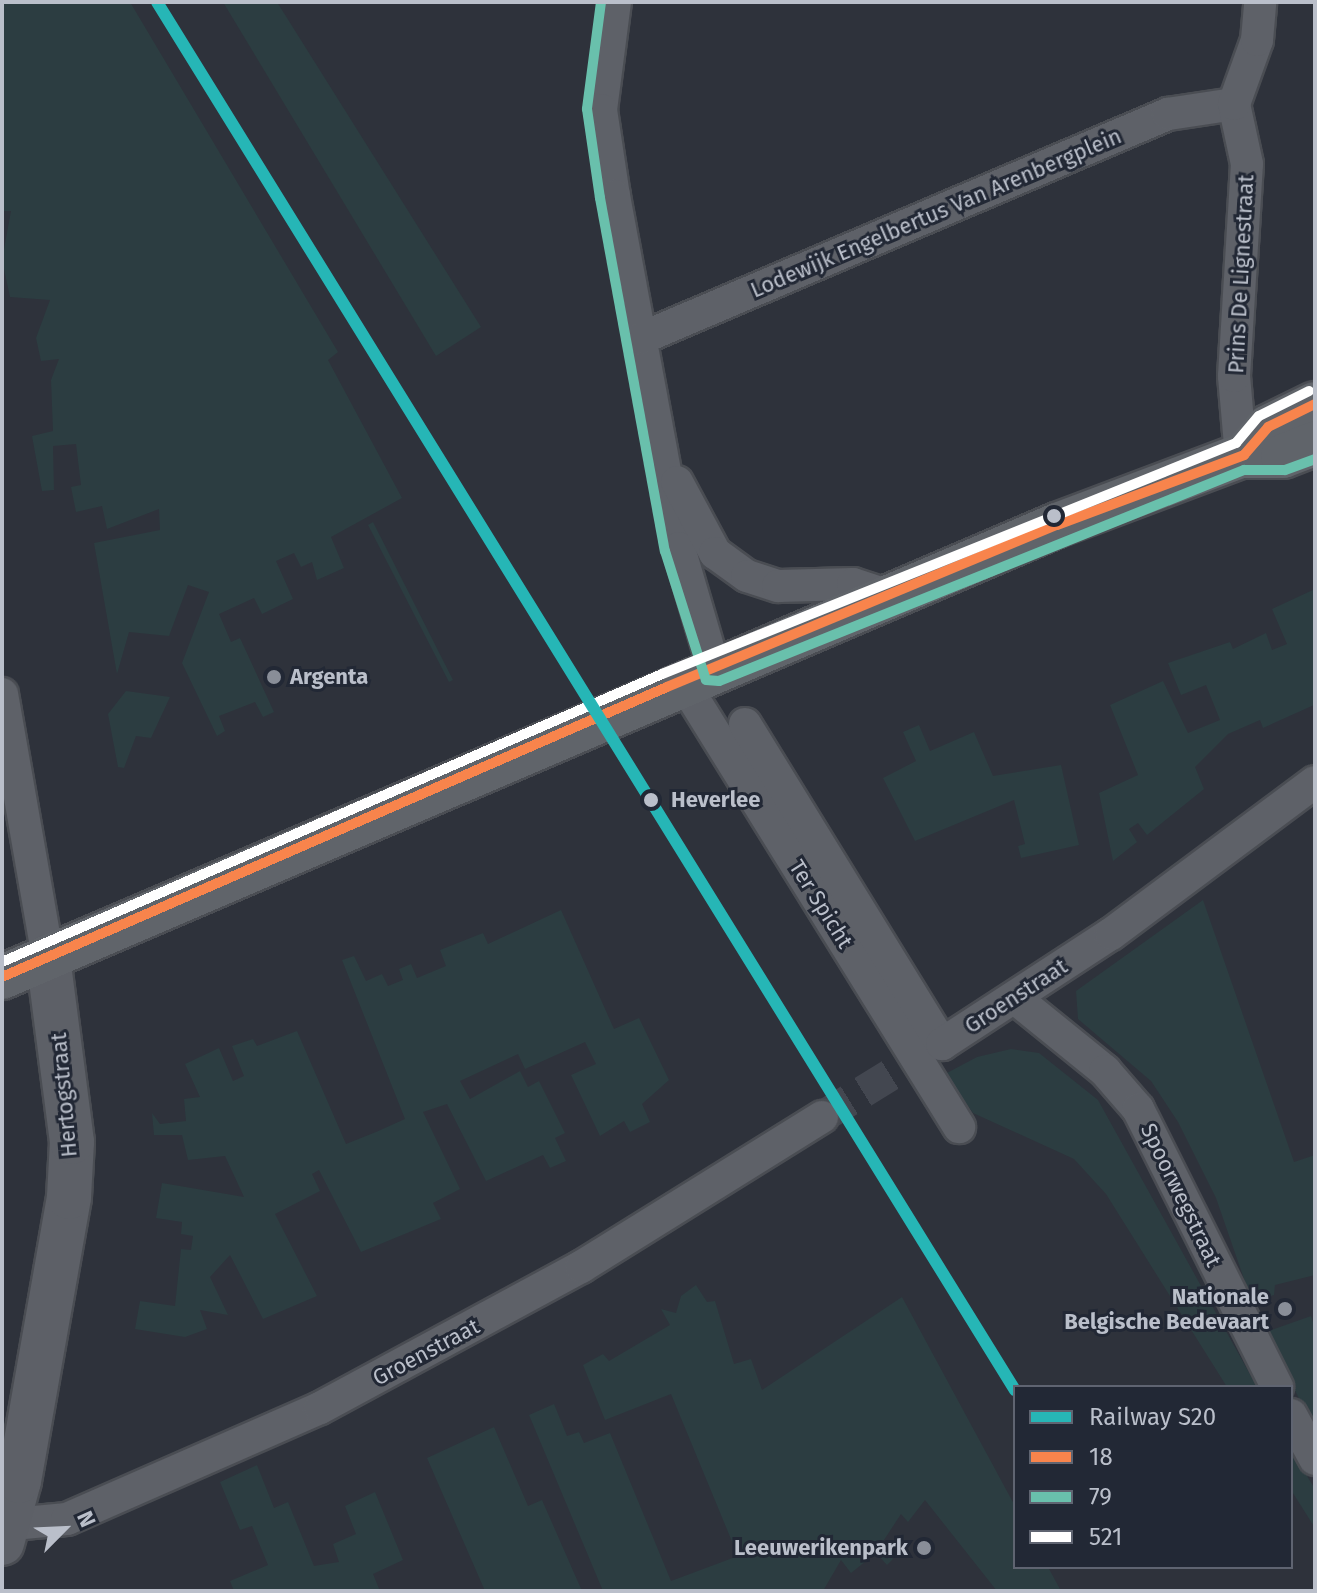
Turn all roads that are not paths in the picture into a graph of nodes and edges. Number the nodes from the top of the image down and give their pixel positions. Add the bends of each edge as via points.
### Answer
1 (615, 2) edge
2 (1260, 2) edge
3 (1234, 104) junction
4 (642, 338) junction
5 (1315, 404) edge
6 (1315, 444) edge
7 (1243, 455) junction
8 (665, 458) junction
9 (891, 596) junction
10 (699, 675) junction
11 (2, 694) edge
12 (745, 724) dead end
13 (1315, 782) edge
14 (48, 957) junction
15 (2, 977) edge
16 (1015, 998) junction
17 (822, 1117) tunnel mouth
18 (959, 1127) dead end
19 (1276, 1385) edge
20 (1293, 1419) edge
21 (1315, 1459) edge
22 (4, 1531) edge

1 - 4 street, Ter Spicht via 601,110
2 - 3 street via 1257,40
3 - 4 street, Lodewijk Engelbertus Van Arenbergplein via 1168,114
3 - 7 street, Prins De Lignestraat via 1247,164 1234,376
4 - 8 street, Ter Spicht
5 - 7 main road via 1268,427
6 - 7 main road via 1283,456
7 - 9 main road
8 - 9 street via 715,553 747,576 778,586 853,584
8 - 10 street, Ter Spicht
9 - 10 main road
10 - 14 main road
10 - 18 street, Ter Spicht
11 - 14 street, Hertogstraat
12 - 16 street, Groenstraat via 942,1044
13 - 16 street, Groenstraat
14 - 15 main road
14 - 22 street, Hertogstraat via 72,1142 69,1197
16 - 19 street, Spoorwegstraat via 1105,1071 1138,1109
17 - 22 street, Groenstraat via 581,1267 320,1408 67,1519
20 - 21 street

